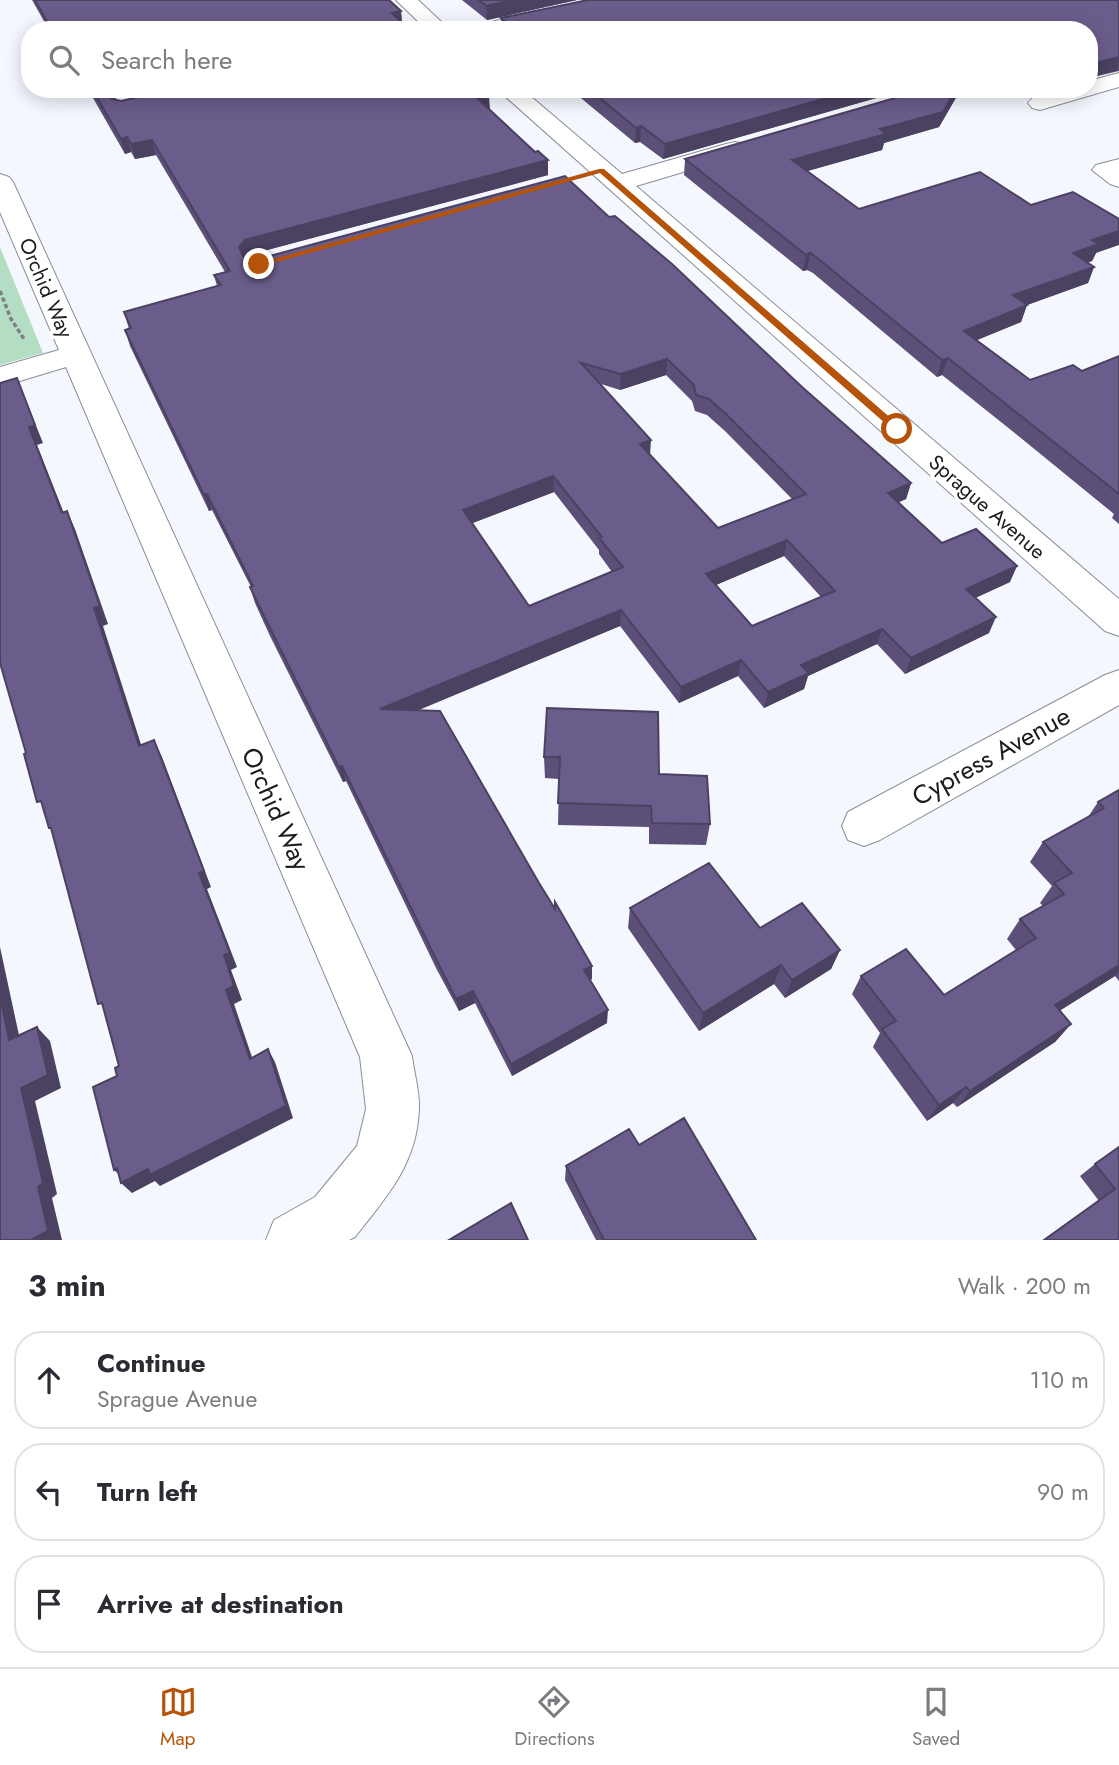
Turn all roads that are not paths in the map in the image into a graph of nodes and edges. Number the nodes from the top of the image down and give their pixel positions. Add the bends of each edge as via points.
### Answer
1 (405, 0) edge
2 (617, 0) edge
3 (574, 4) edge
4 (430, 21) edge
5 (513, 21) edge
6 (1119, 80) edge
7 (1098, 86) edge
8 (517, 98) edge
9 (1057, 98) edge
10 (1040, 103) dead end
11 (754, 143) edge
12 (1119, 166) edge
13 (598, 177) junction
14 (1119, 179) edge
15 (0, 182) edge
16 (75, 355) junction
17 (0, 377) edge
18 (1119, 621) edge
19 (1119, 686) edge
20 (864, 826) dead end
21 (294, 1240) edge

1 - 4 street
2 - 3 street
3 - 5 street
6 - 7 street
8 - 13 street, Sprague Avenue
9 - 10 street
11 - 13 street
12 - 14 street via 1105,170
13 - 18 street, Sprague Avenue
15 - 16 street, Orchid Way
16 - 17 street, Orchid Way
16 - 21 street, Orchid Way via 386,1056 393,1109 381,1160 335,1217
19 - 20 street, Cypress Avenue

